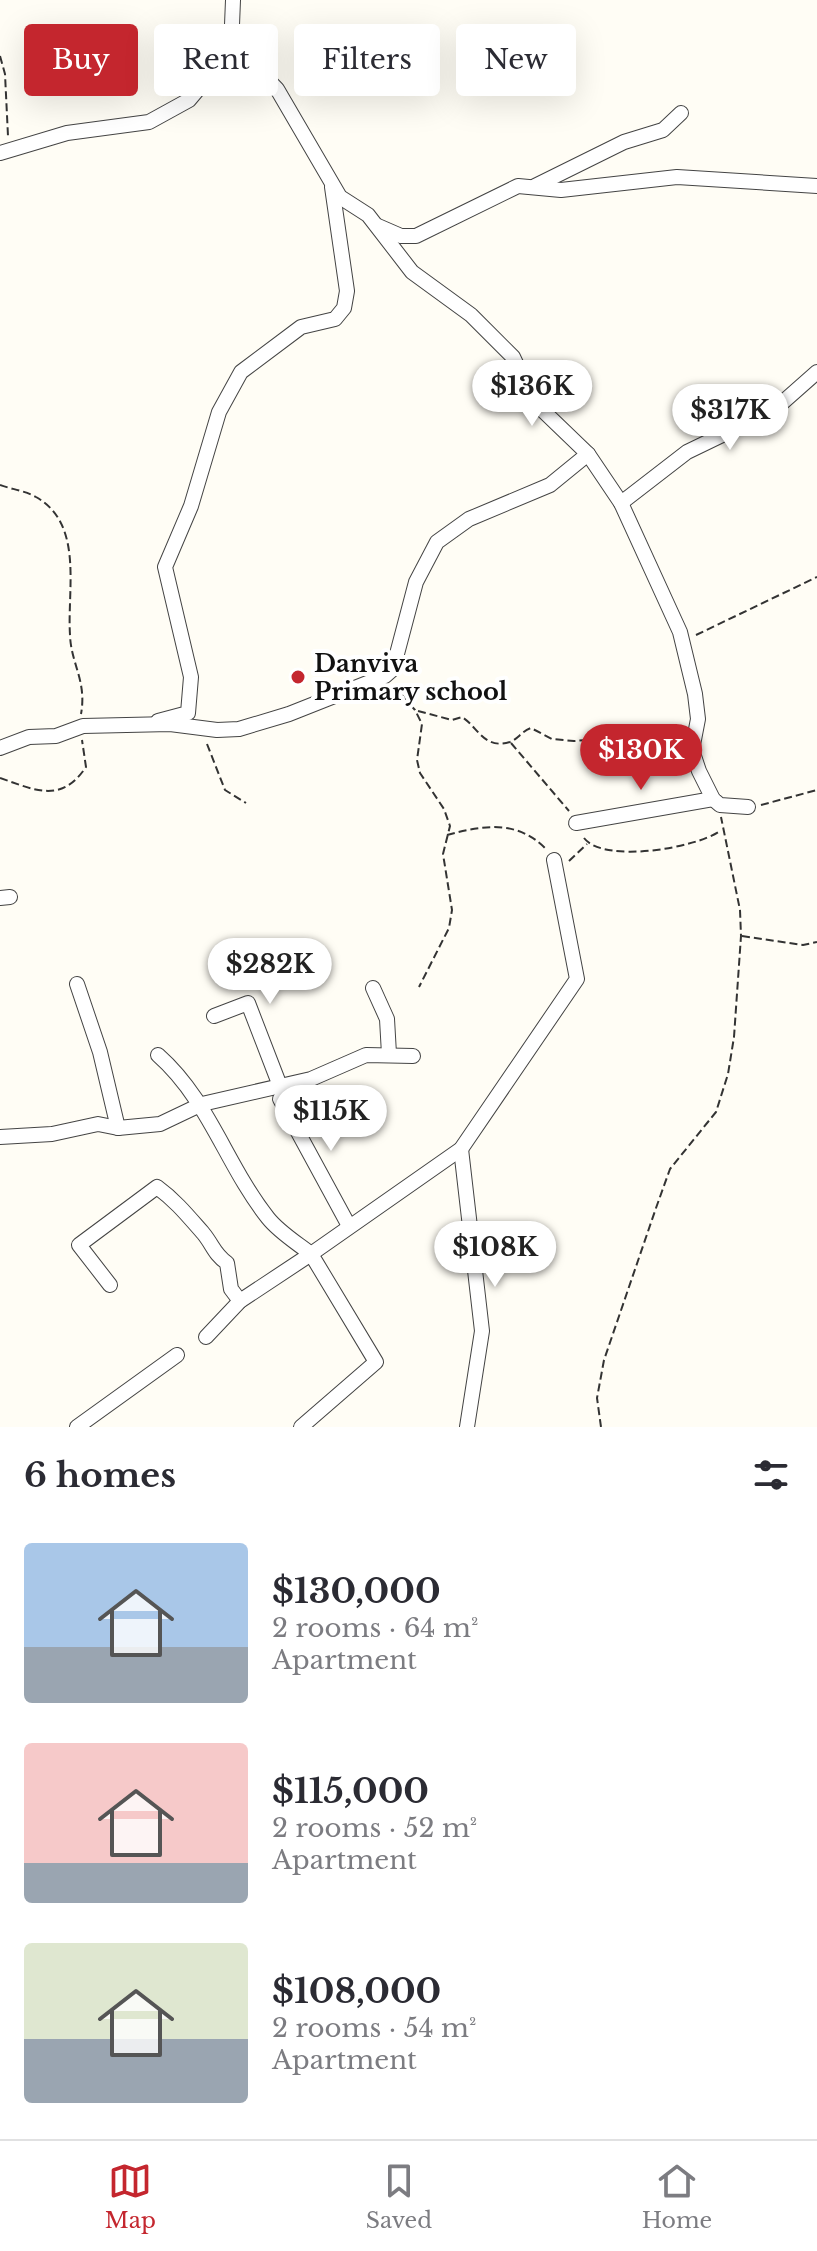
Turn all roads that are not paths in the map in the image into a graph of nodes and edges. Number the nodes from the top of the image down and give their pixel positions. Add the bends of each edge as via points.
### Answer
1 (233, 0) edge
2 (232, 24) edge
3 (278, 91) edge
4 (193, 96) edge
5 (681, 113) dead end
6 (4, 151) edge
7 (535, 186) junction
8 (817, 186) edge
9 (332, 187) junction
10 (377, 225) junction
11 (817, 372) edge
12 (588, 454) junction
13 (621, 503) junction
14 (148, 726) junction
15 (0, 748) edge
16 (716, 802) junction
17 (748, 807) road end
18 (576, 823) dead end
19 (554, 860) road end
20 (77, 984) dead end
21 (373, 988) dead end
22 (214, 1016) dead end
23 (389, 1054) junction
24 (158, 1055) dead end
25 (413, 1056) dead end
26 (280, 1092) junction
27 (202, 1104) junction
28 (118, 1128) junction
29 (0, 1137) edge
30 (461, 1149) junction
31 (349, 1226) junction
32 (311, 1254) junction
33 (110, 1285) dead end
34 (240, 1301) junction
35 (206, 1337) dead end
36 (177, 1355) dead end
37 (77, 1427) edge
38 (301, 1427) edge
39 (467, 1427) edge

1 - 2 street
3 - 9 street
4 - 6 street via 138,125 67,133
5 - 7 street via 663,130 624,142
7 - 8 street via 561,190 677,177
7 - 10 street via 513,187 416,236 401,236
9 - 10 street
9 - 14 street via 347,291 344,308 335,319 301,327 262,353 226,394 191,506 165,567 191,677 188,713
10 - 12 street via 412,272 471,315 513,357 534,402
11 - 13 street via 774,410 687,452
12 - 13 street
12 - 14 street via 550,485 469,519 437,542 416,582 393,669 385,676 239,729
13 - 16 street via 683,642 698,719 692,756
14 - 15 street via 76,728
16 - 17 street
16 - 18 street
19 - 30 street via 577,979
20 - 28 street
21 - 23 street via 387,1019
22 - 26 street via 248,1003
23 - 25 street
23 - 26 street via 366,1055
24 - 27 street
26 - 27 street
26 - 31 street
27 - 28 street via 160,1124
27 - 32 street via 269,1220
28 - 29 street via 98,1124
30 - 31 street
30 - 39 street via 482,1331
31 - 32 street
32 - 34 street
32 - 38 street via 376,1362
33 - 34 street via 79,1245 157,1187 179,1203 207,1237 213,1253 227,1263 231,1289
34 - 35 street
36 - 37 street

